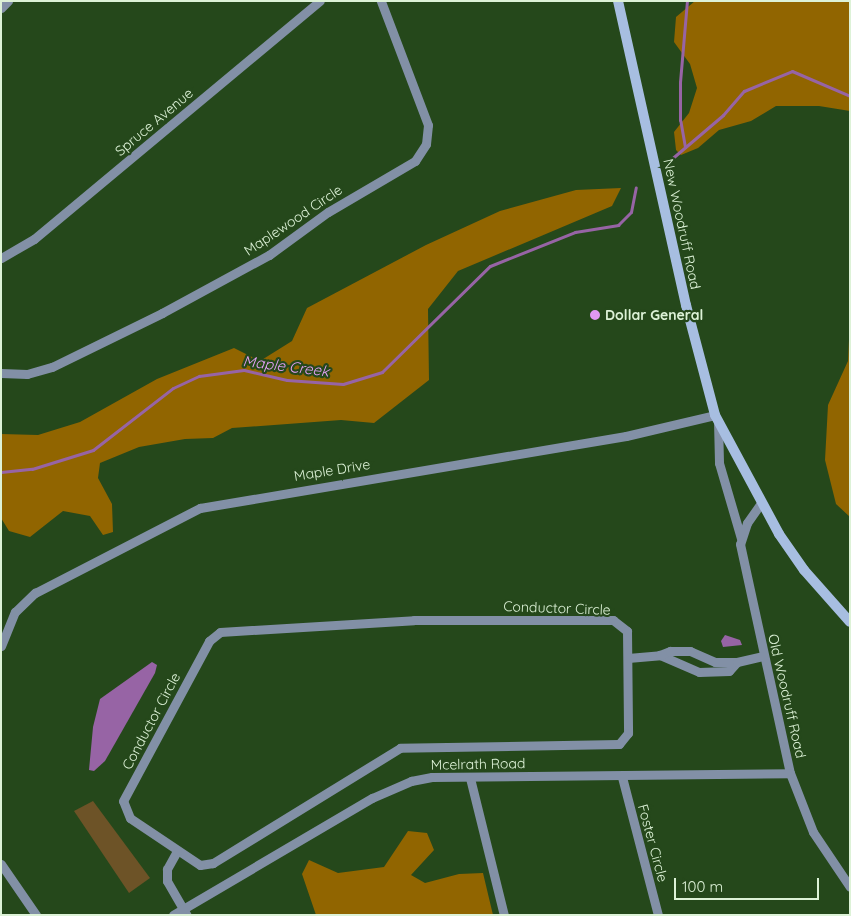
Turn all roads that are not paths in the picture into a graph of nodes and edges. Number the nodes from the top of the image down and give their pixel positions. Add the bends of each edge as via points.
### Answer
1 (8, 1) edge
2 (320, 1) edge
3 (382, 1) edge
4 (618, 1) edge
5 (1, 8) edge
6 (1, 258) edge
7 (1, 372) edge
8 (717, 418) junction
9 (761, 503) junction
10 (740, 538) junction
11 (850, 622) edge
12 (1, 646) edge
13 (660, 655) junction
14 (763, 656) junction
15 (628, 658) junction
16 (737, 662) junction
17 (790, 773) junction
18 (622, 777) junction
19 (470, 778) junction
20 (176, 850) junction
21 (1, 864) edge
22 (850, 887) edge
23 (185, 912) edge
24 (36, 915) edge
25 (172, 915) edge
26 (504, 915) edge
27 (658, 915) edge

1 - 5 street
2 - 6 street, Spruce Avenue via 34,240
3 - 7 street, Maplewood Circle via 428,125 426,144 415,161 328,212 269,255 162,313 52,367 27,374
4 - 8 main road, New Woodruff Road via 686,305
8 - 9 main road, New Woodruff Road
8 - 10 street, Old Woodruff Road via 719,463
8 - 12 street, Maple Drive via 200,508 35,593 14,612
9 - 10 street
9 - 11 main road, New Woodruff Road via 804,570
10 - 14 street, Old Woodruff Road
13 - 15 street
13 - 16 street via 670,651 690,651 715,662
13 - 16 street via 699,672 729,671
14 - 16 street
14 - 17 street, Old Woodruff Road
15 - 20 street, Conductor Circle via 628,733 619,744 400,748 213,863 200,866
15 - 20 street, Conductor Circle via 627,631 613,620 414,620 220,632 209,641 123,801 130,818
17 - 18 street, Mcelrath Road
17 - 22 street, Old Woodruff Road via 814,832
18 - 19 street, Mcelrath Road
18 - 27 street, Foster Circle
19 - 23 street, Mcelrath Road via 432,777 391,788
19 - 26 street
20 - 23 street via 167,869 167,881
21 - 24 street
23 - 25 street, Mcelrath Road

